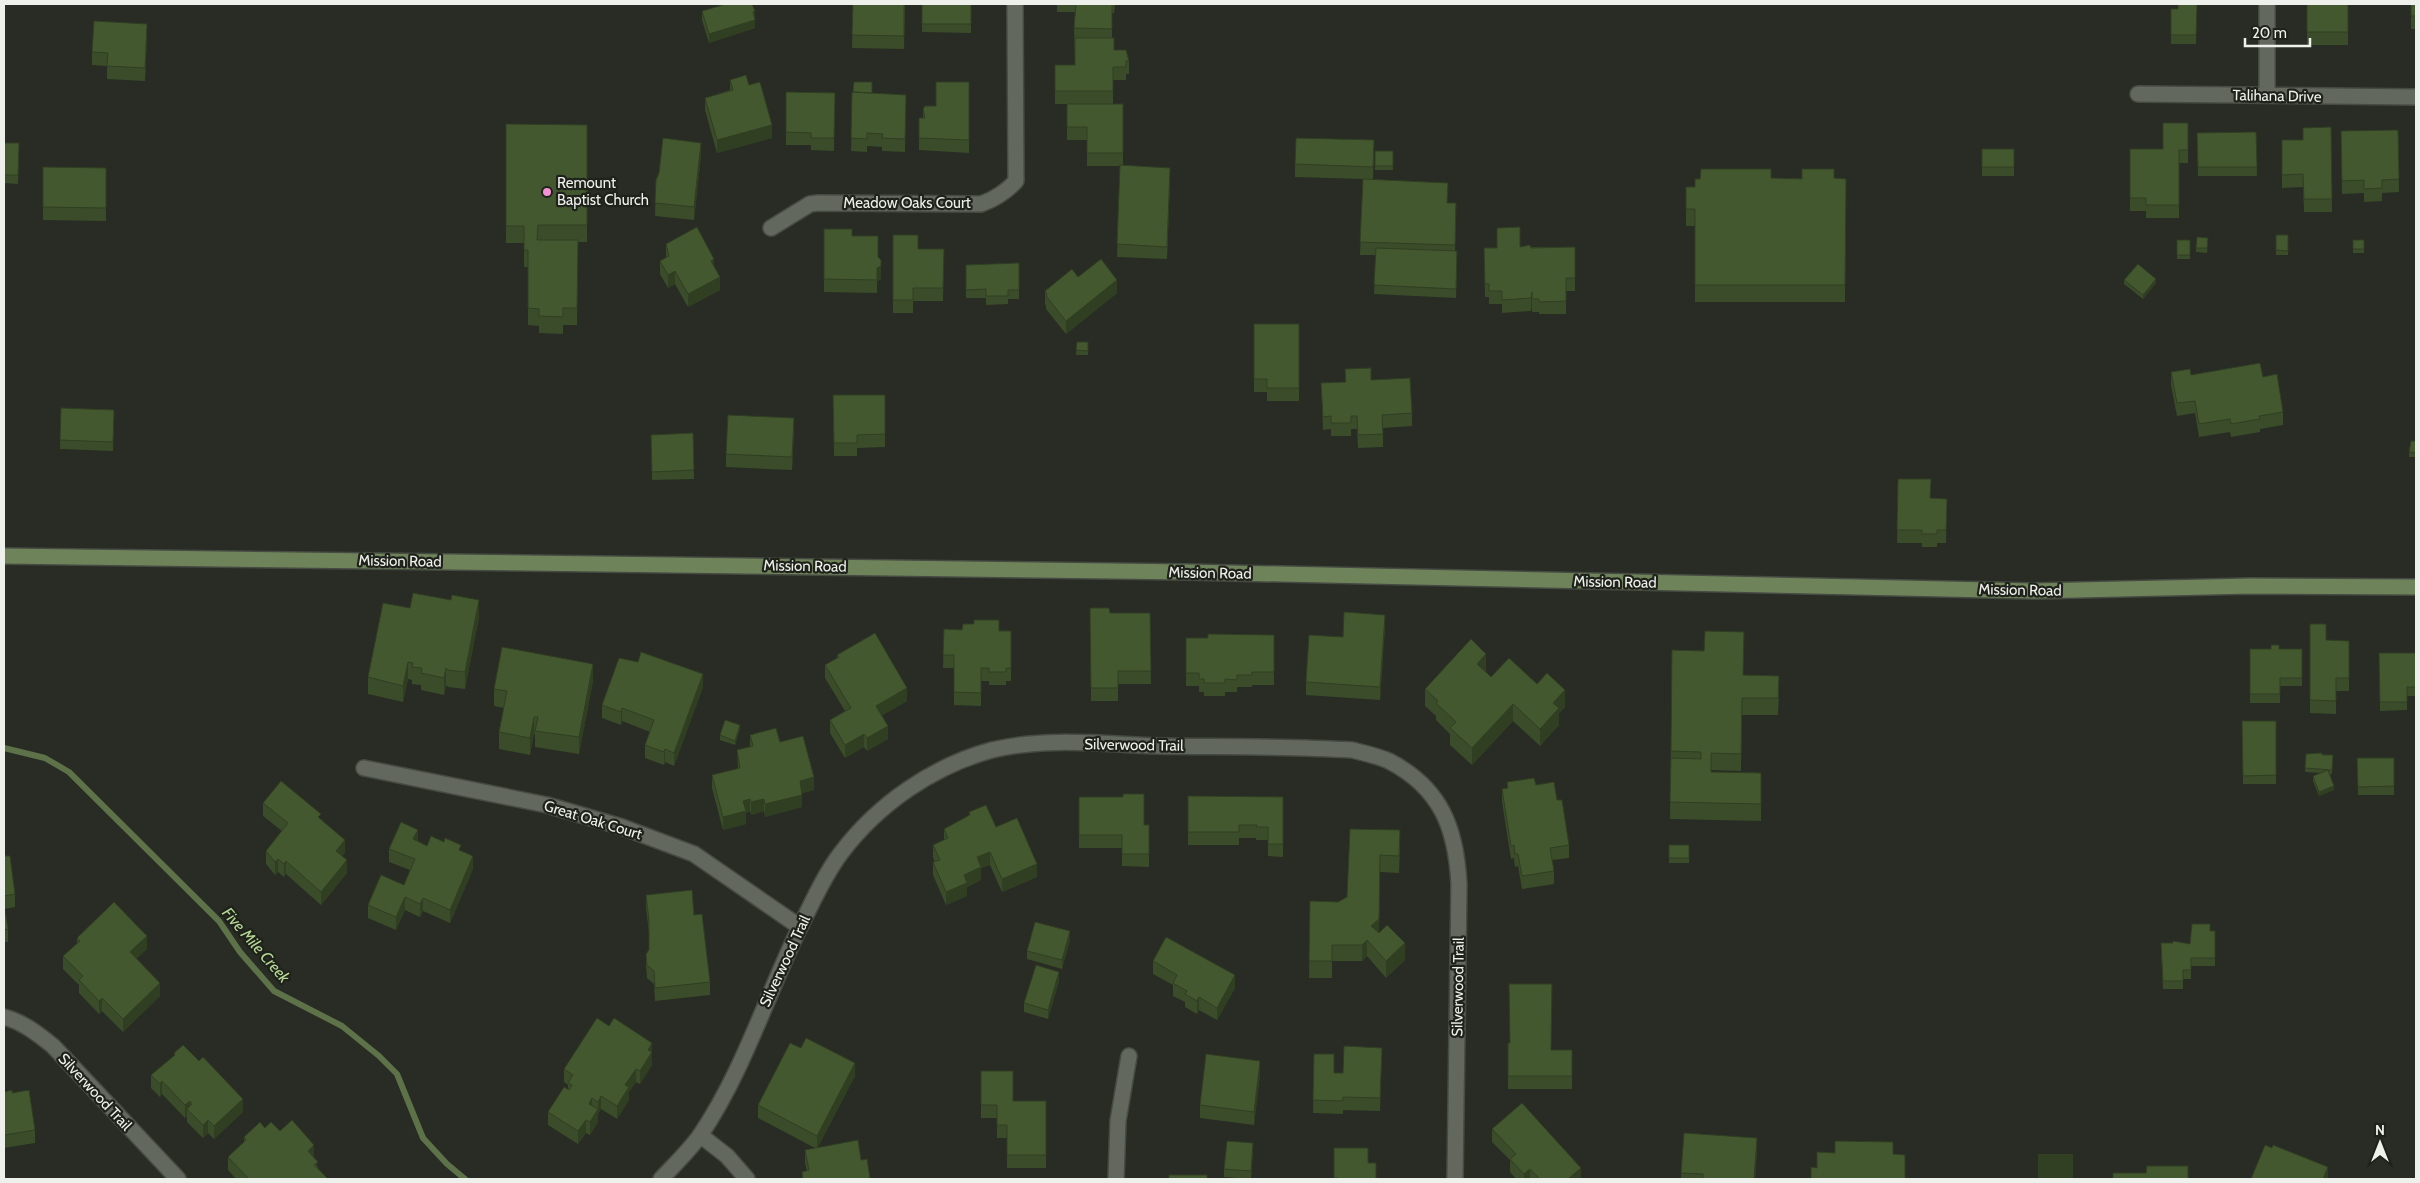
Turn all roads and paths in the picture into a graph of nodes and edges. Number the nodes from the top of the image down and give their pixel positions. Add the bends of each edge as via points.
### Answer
1 (1015, 4) edge
2 (2267, 4) edge
3 (2138, 94) dead end
4 (2267, 96) junction
5 (2416, 97) edge
6 (770, 228) dead end
7 (4, 556) edge
8 (2416, 587) edge
9 (364, 768) dead end
10 (800, 927) junction
11 (4, 1017) edge
12 (1129, 1056) dead end
13 (700, 1135) junction
14 (178, 1179) edge
15 (661, 1179) edge
16 (747, 1179) edge
17 (1116, 1179) edge
18 (1455, 1179) edge

1 - 6 street, Meadow Oaks Court via 1016,181 1011,187 981,204 810,204
2 - 4 street
3 - 4 street, Talihana Drive
4 - 5 street, Talihana Drive
7 - 8 street, Mission Road via 1188,572 2034,591 2251,586
9 - 10 street, Great Oak Court via 547,805 622,827 694,854
10 - 13 street, Silverwood Trail via 731,1080
10 - 18 street, Silverwood Trail via 841,853 879,811 931,776 965,759 993,750 1055,743 1309,748 1352,750 1388,761 1414,777 1430,792 1446,818 1457,852
11 - 14 street, Silverwood Trail via 35,1032 53,1046
12 - 17 street via 1118,1121
13 - 15 street, Silverwood Trail
13 - 16 street via 727,1156

